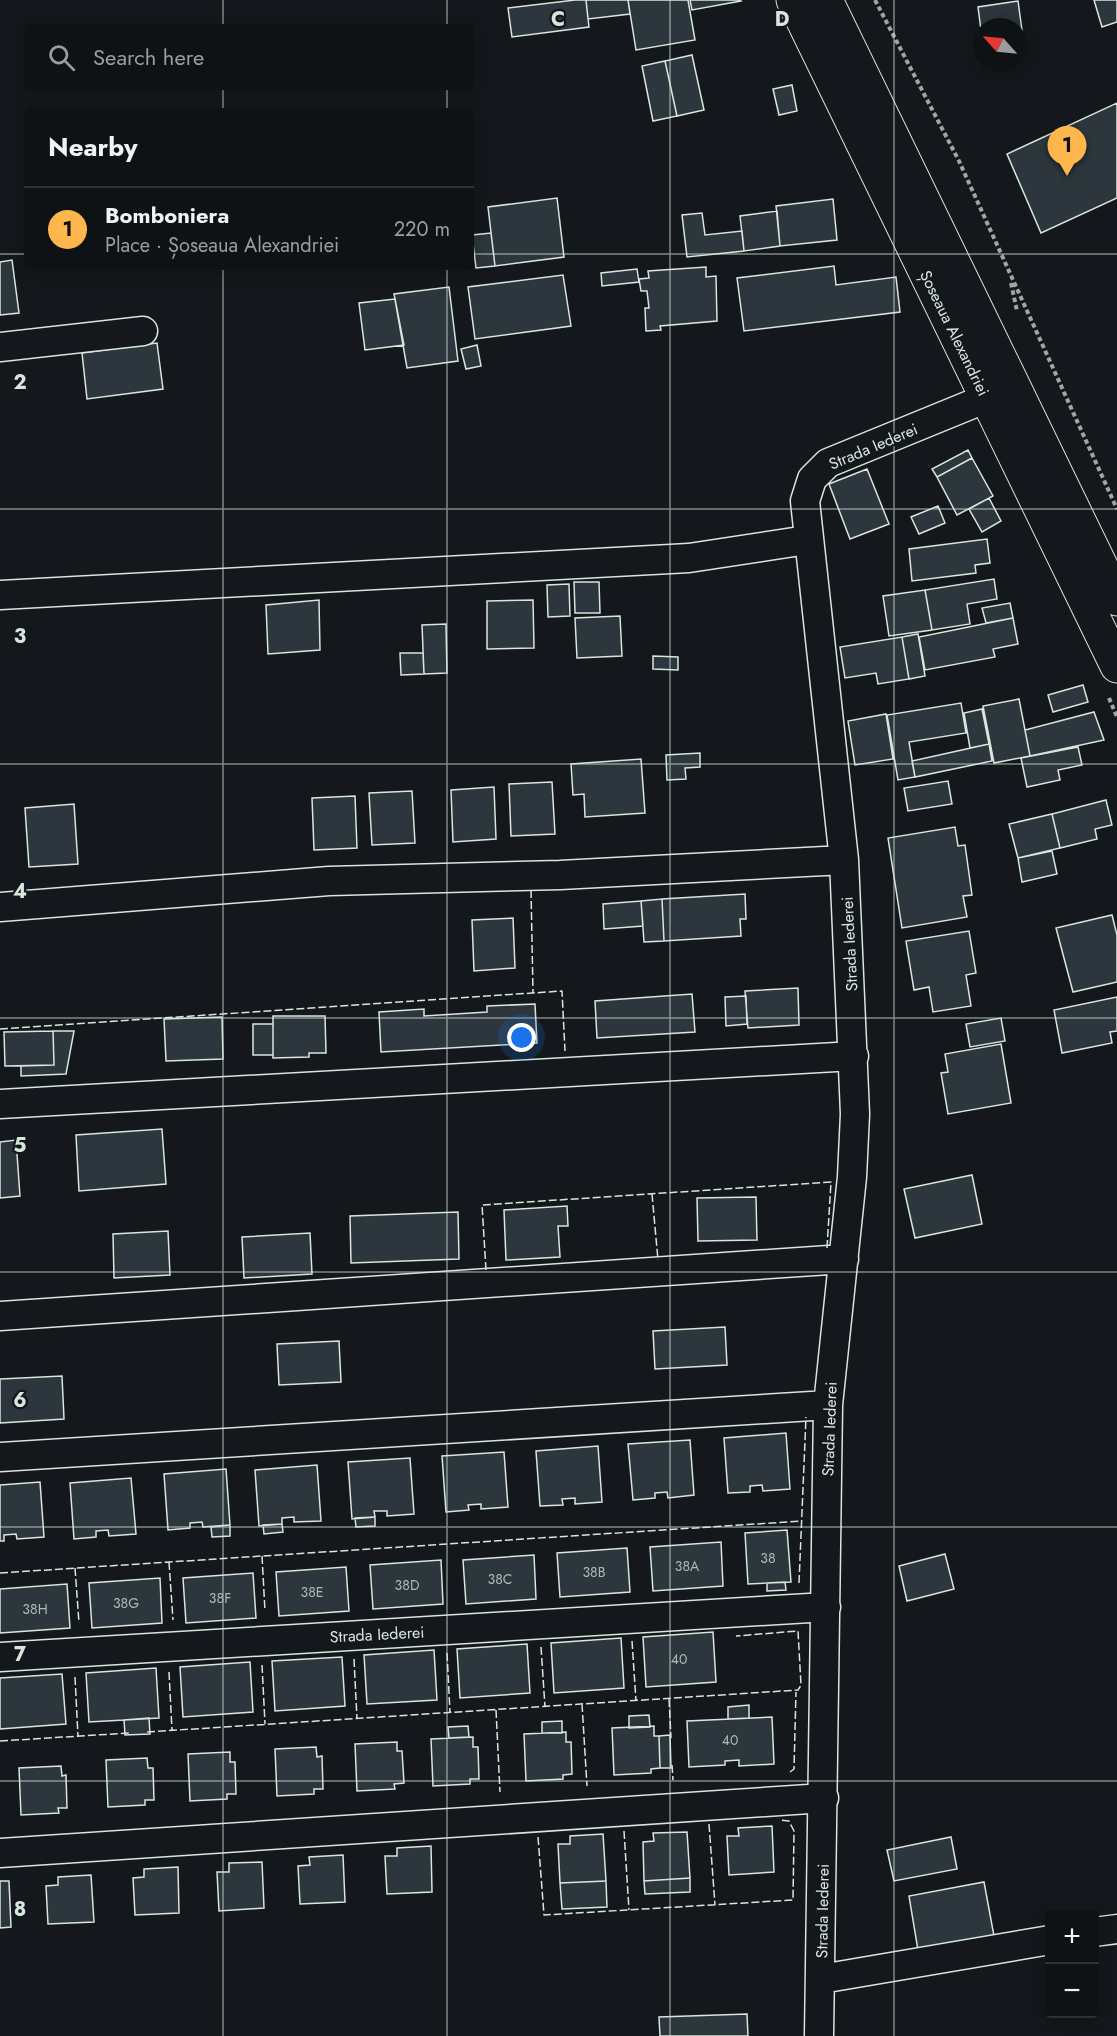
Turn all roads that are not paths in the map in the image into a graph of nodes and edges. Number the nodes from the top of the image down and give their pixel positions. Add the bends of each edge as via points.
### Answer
1 (793, 0) edge
2 (826, 0) edge
3 (143, 331) dead end
4 (0, 347) edge
5 (987, 398) junction
6 (807, 540) junction
7 (0, 595) edge
8 (1117, 599) edge
9 (1117, 666) edge
10 (844, 860) junction
11 (0, 907) edge
12 (854, 1056) junction
13 (0, 1104) edge
14 (844, 1259) junction
15 (0, 1316) edge
16 (828, 1405) junction
17 (0, 1457) edge
18 (826, 1607) junction
19 (0, 1656) edge
20 (824, 1798) junction
21 (0, 1853) edge
22 (1117, 1929) edge
23 (1099, 1931) edge
24 (1045, 1941) edge
25 (821, 1979) junction
26 (819, 2036) edge

1 - 5 highway, Șoseaua Alexandriei
2 - 8 highway, Șoseaua Alexandriei
3 - 4 street
5 - 6 street, Strada Iederei via 828,463 807,488
5 - 9 highway, Șoseaua Alexandriei
6 - 7 street via 689,558
6 - 10 street, Strada Iederei
10 - 11 street via 560,875 329,881
10 - 12 street, Strada Iederei
12 - 13 street
12 - 14 street, Strada Iederei via 852,1177
14 - 15 street
14 - 16 street, Strada Iederei
16 - 17 street
16 - 18 street, Strada Iederei
18 - 19 street, Strada Iederei
18 - 20 street, Strada Iederei
20 - 21 street
20 - 25 street, Strada Iederei
22 - 23 street
24 - 25 street
25 - 26 street, Strada Iederei

